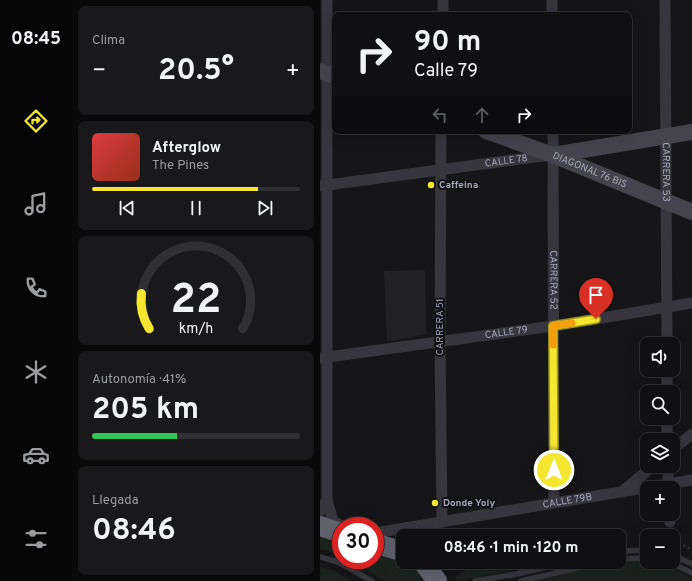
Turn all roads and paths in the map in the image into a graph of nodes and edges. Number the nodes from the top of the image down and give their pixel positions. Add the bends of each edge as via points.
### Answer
1 (327, 0) edge
2 (443, 0) edge
3 (552, 0) edge
4 (665, 0) edge
5 (442, 12) edge
6 (552, 12) edge
7 (327, 73) edge
8 (692, 132) edge
9 (441, 134) edge
10 (494, 134) edge
11 (552, 134) edge
12 (666, 137) junction
13 (553, 155) junction
14 (441, 170) junction
15 (323, 186) edge
16 (666, 201) junction
17 (692, 212) edge
18 (692, 303) edge
19 (667, 307) junction
20 (553, 326) junction
21 (667, 337) edge
22 (440, 341) junction
23 (323, 358) edge
24 (692, 434) edge
25 (680, 443) edge
26 (645, 473) edge
27 (692, 480) edge
28 (680, 483) edge
29 (640, 489) edge
30 (623, 491) junction
31 (327, 500) junction
32 (554, 502) junction
33 (320, 511) edge
34 (332, 519) edge
35 (671, 521) edge
36 (442, 522) junction
37 (320, 526) edge
38 (332, 527) edge
39 (384, 527) edge
40 (384, 546) edge
41 (396, 550) edge
42 (640, 550) edge
43 (692, 550) edge
44 (626, 551) edge
45 (320, 557) edge
46 (640, 558) edge
47 (680, 558) edge
48 (626, 559) edge
49 (692, 564) edge
50 (680, 567) edge
51 (428, 569) edge
52 (538, 569) edge
53 (573, 569) edge
54 (692, 573) edge
55 (360, 576) junction
56 (436, 579) edge
57 (364, 581) edge
58 (372, 581) edge
59 (475, 581) edge
60 (521, 581) edge

1 - 7 street
2 - 5 street
3 - 6 street
4 - 12 street, CARRERA 53
7 - 15 street
8 - 12 street, CALLE 78
9 - 14 street, CARRERA 51
10 - 13 street, DIAGONAL 76 BIS
11 - 13 street, CARRERA 52
12 - 13 street, CALLE 78
12 - 16 street, CARRERA 53
13 - 14 street, CALLE 78
13 - 16 street, DIAGONAL 76 BIS
13 - 20 street, CARRERA 52
14 - 15 street, CALLE 78
14 - 22 street, CARRERA 51
15 - 23 street
16 - 17 street, DIAGONAL 76 BIS
16 - 19 street, CARRERA 53
18 - 19 street, CALLE 79
19 - 20 street, CALLE 79
19 - 21 street, CARRERA 53
20 - 22 street, CALLE 79
20 - 32 street, CARRERA 52
22 - 23 street, CALLE 79
22 - 36 street, CARRERA 51
23 - 31 street
24 - 25 street
26 - 30 street
27 - 28 street, CALLE 79B
29 - 30 street, CALLE 79B
30 - 32 street, CALLE 79B
31 - 33 street
31 - 34 street
32 - 36 street, CALLE 79B
35 - 43 path via 674,540
36 - 39 street, CALLE 79B
37 - 38 highway
40 - 41 highway
42 - 44 lane
45 - 55 lane via 338,562
46 - 48 lane
47 - 49 lane
50 - 54 lane
51 - 56 highway
52 - 59 lane
53 - 60 lane
55 - 57 lane
55 - 58 lane

